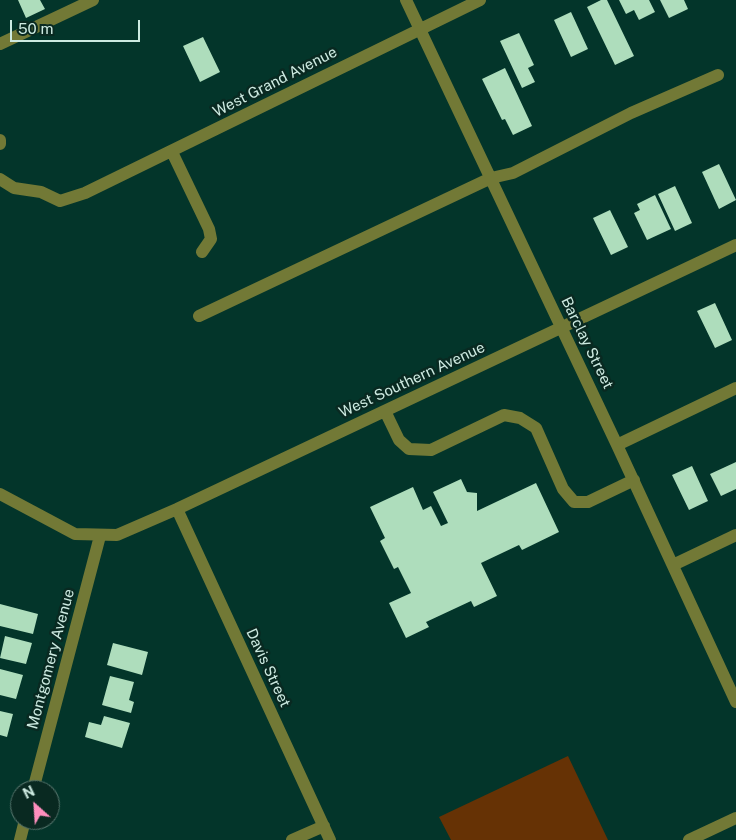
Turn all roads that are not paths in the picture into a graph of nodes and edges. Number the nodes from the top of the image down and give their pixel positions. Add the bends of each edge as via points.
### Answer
1 (93, 0) edge
2 (406, 0) edge
3 (480, 0) edge
4 (419, 28) junction
5 (0, 44) edge
6 (718, 75) dead end
7 (0, 140) edge
8 (0, 144) edge
9 (172, 152) junction
10 (491, 178) junction
11 (0, 179) edge
12 (736, 245) edge
13 (202, 252) dead end
14 (199, 316) dead end
15 (562, 327) junction
16 (736, 388) edge
17 (385, 411) junction
18 (617, 445) junction
19 (634, 480) junction
20 (0, 494) edge
21 (177, 509) junction
22 (736, 535) edge
23 (100, 536) junction
24 (673, 565) junction
25 (736, 702) edge
26 (36, 780) edge
27 (736, 818) edge
28 (324, 826) junction
29 (292, 840) edge
30 (330, 840) edge
31 (689, 840) edge

1 - 5 street
2 - 4 street, Barclay Street
3 - 4 street, West Grand Avenue
4 - 9 street, West Grand Avenue
4 - 10 street, Barclay Street
6 - 10 street via 631,113 513,173
7 - 8 street
9 - 11 street, West Grand Avenue via 60,202 41,192 14,188
9 - 13 street via 209,229 211,239
10 - 14 street
10 - 15 street, Barclay Street
12 - 15 street, West Southern Avenue
15 - 17 street, West Southern Avenue
15 - 18 street, Barclay Street
16 - 18 street
17 - 19 street via 398,440 410,450 431,450 504,415 520,418 536,428 563,489 574,502 588,502
17 - 21 street, West Southern Avenue
18 - 19 street, Barclay Street
19 - 24 street, Barclay Street
20 - 23 street, West Southern Avenue via 75,534
21 - 23 street, West Southern Avenue via 118,535
21 - 28 street, Davis Street
22 - 24 street
23 - 26 street, Montgomery Avenue
24 - 25 street, Barclay Street
27 - 31 street
28 - 29 street
28 - 30 street, Davis Street

